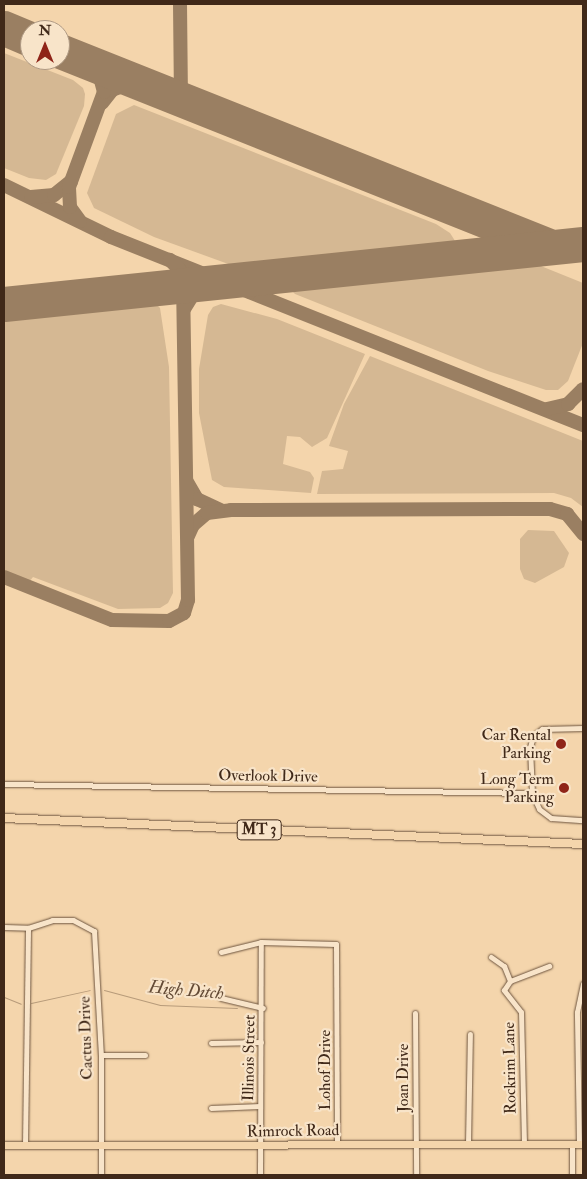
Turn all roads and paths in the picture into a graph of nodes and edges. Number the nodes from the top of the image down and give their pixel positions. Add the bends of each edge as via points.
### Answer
1 (583, 728) edge
2 (4, 784) edge
3 (532, 793) junction
4 (4, 818) edge
5 (583, 820) edge
6 (583, 842) edge
7 (4, 928) edge
8 (28, 928) junction
9 (261, 942) junction
10 (221, 952) dead end
11 (491, 957) dead end
12 (549, 966) dead end
13 (510, 981) junction
14 (583, 984) edge
15 (221, 998) dead end
16 (263, 1008) junction
17 (415, 1012) dead end
18 (470, 1034) dead end
19 (261, 1042) junction
20 (210, 1043) dead end
21 (101, 1055) junction
22 (145, 1055) dead end
23 (260, 1106) junction
24 (211, 1108) dead end
25 (337, 1144) junction
26 (416, 1144) junction
27 (468, 1144) junction
28 (524, 1144) junction
29 (578, 1144) edge
30 (4, 1145) edge
31 (25, 1145) junction
32 (101, 1145) junction
33 (260, 1146) junction
34 (101, 1175) edge
35 (260, 1175) edge
36 (416, 1175) edge
37 (572, 1175) edge

1 - 3 street via 542,729 535,733 530,742
2 - 3 street, Overlook Drive
3 - 5 street via 546,816
4 - 6 highway, MT 3 via 514,842
7 - 8 street
8 - 21 street, Cactus Drive via 52,920 73,920 94,931
8 - 31 street
9 - 10 street
9 - 16 street, Illinois Street
9 - 25 street, Lohof Drive via 336,944
11 - 13 street via 504,966
12 - 13 street
13 - 28 street, Rockrim Lane via 504,990 505,995 521,1012
14 - 29 street via 577,1012
15 - 16 street
16 - 19 street, Illinois Street
17 - 26 street, Joan Drive
18 - 27 street
19 - 20 street
19 - 23 street, Illinois Street
21 - 22 street
21 - 32 street, Cactus Drive
23 - 24 street
23 - 33 street, Illinois Street
25 - 26 main road, Rimrock Road
25 - 33 main road, Rimrock Road
26 - 27 main road, Rimrock Road
26 - 36 street, Joan Drive
27 - 28 main road, Rimrock Road
28 - 29 main road, Rimrock Road
29 - 37 street
30 - 31 main road, Rimrock Road
31 - 32 main road, Rimrock Road
32 - 33 main road, Rimrock Road
32 - 34 street, Cactus Drive
33 - 35 street, Illinois Street

